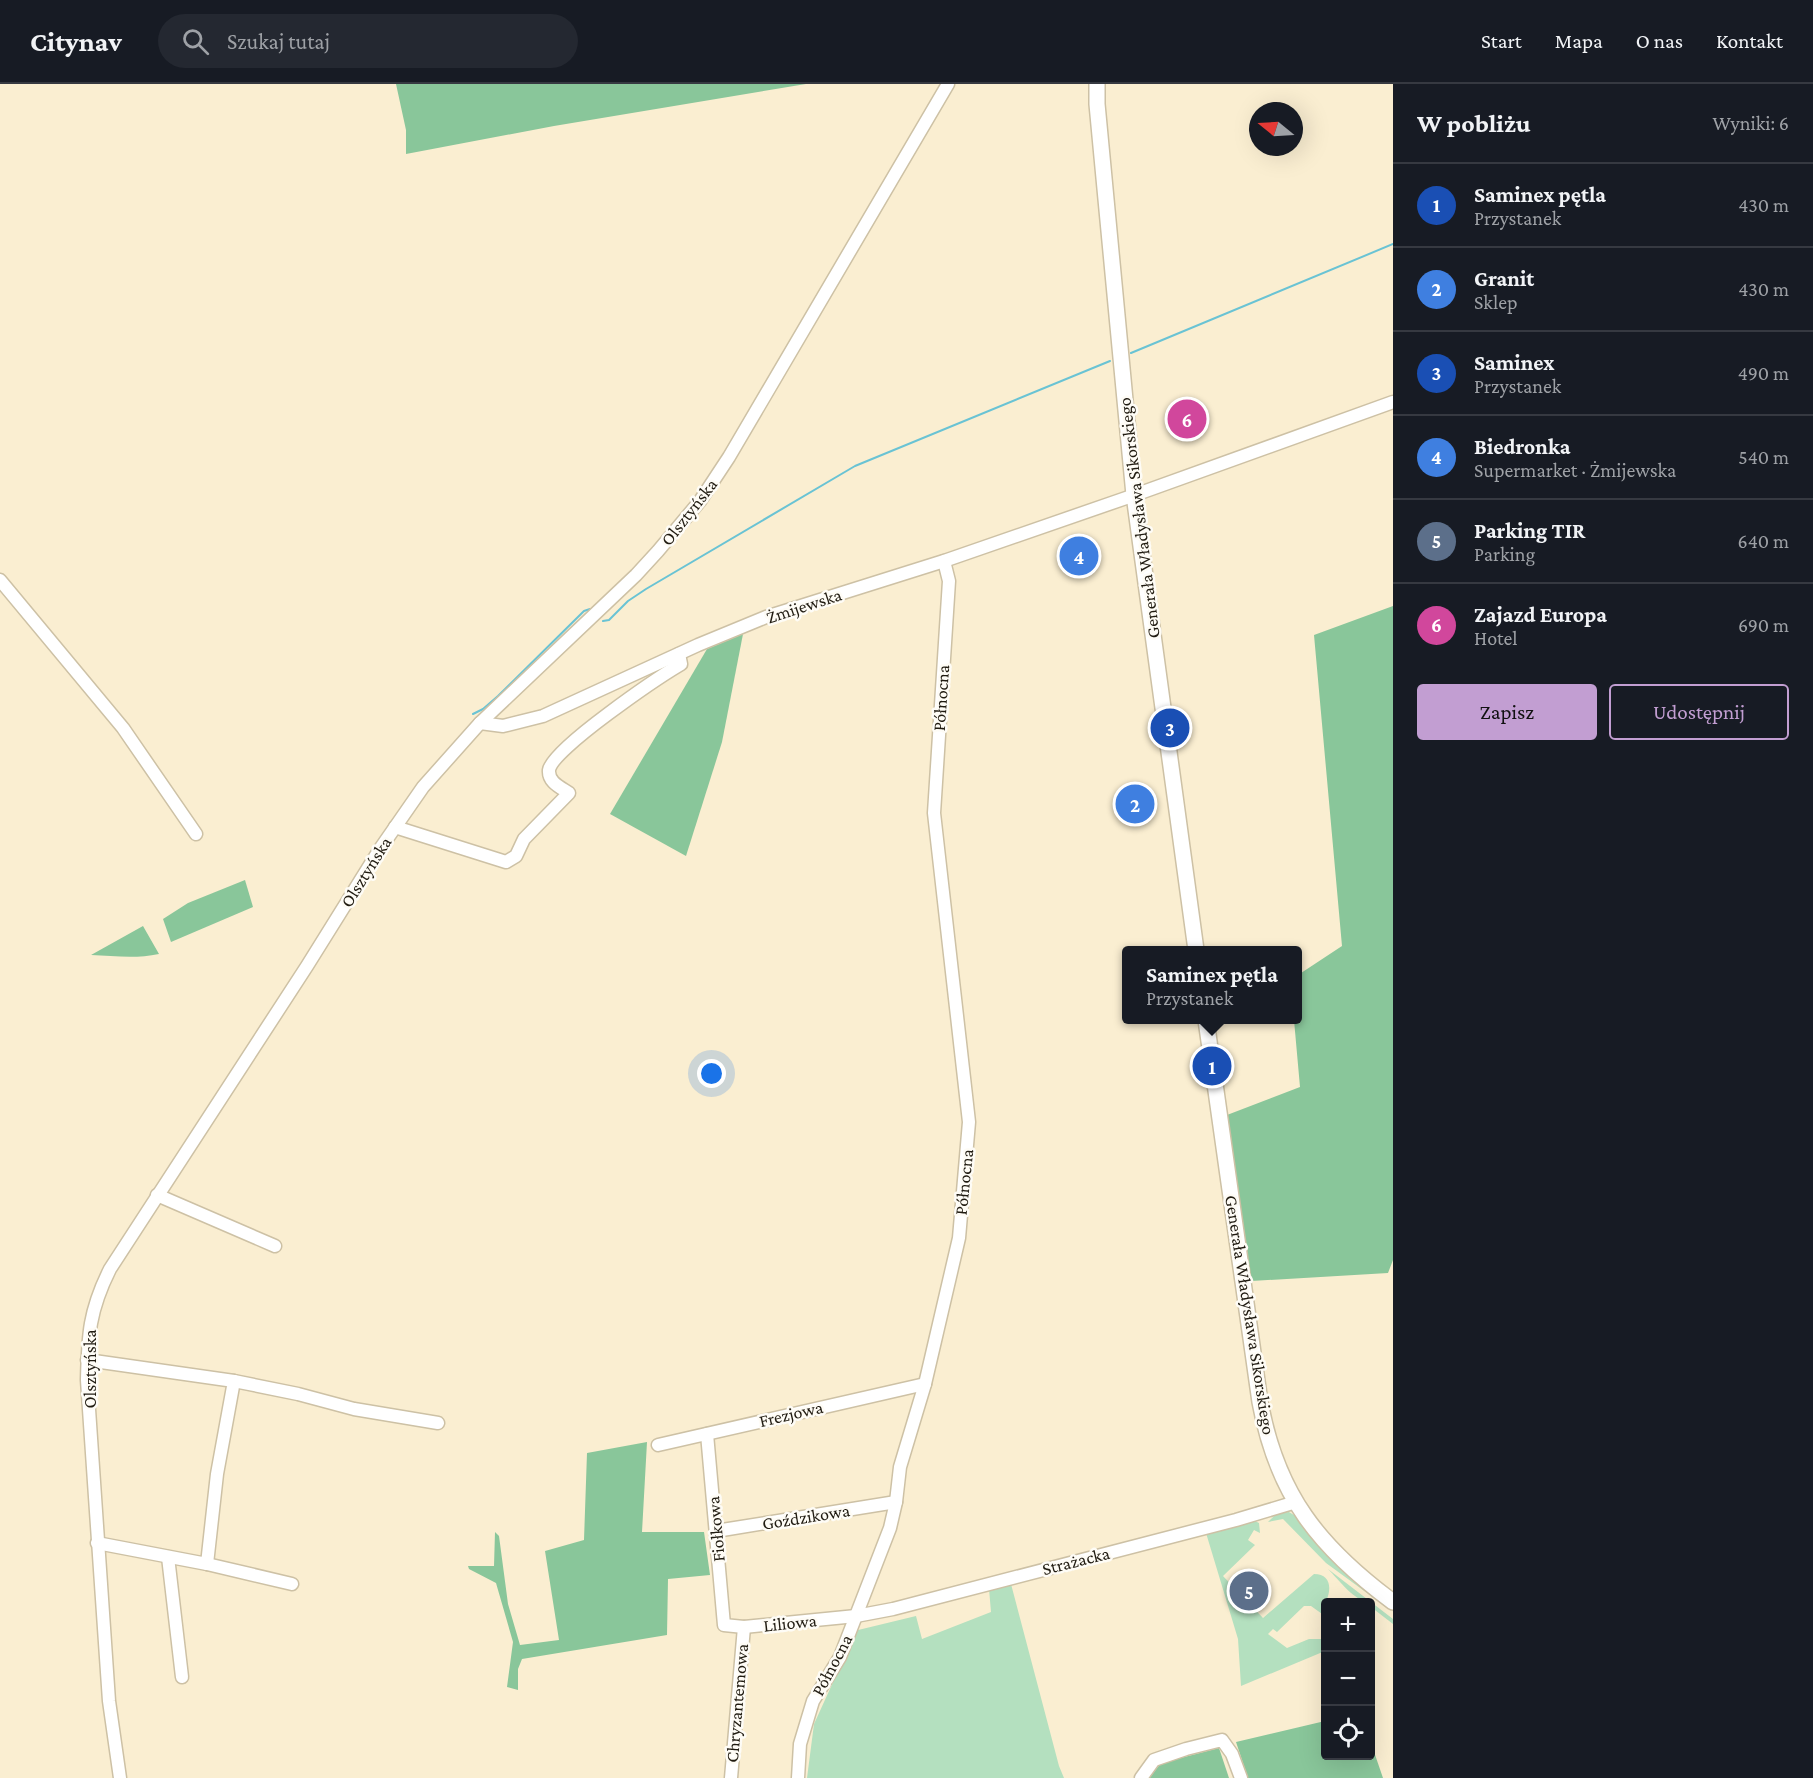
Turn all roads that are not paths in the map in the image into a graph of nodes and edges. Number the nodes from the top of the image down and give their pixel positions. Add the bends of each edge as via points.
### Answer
1 (948, 84) edge
2 (1097, 84) edge
3 (1393, 402) edge
4 (1134, 495) junction
5 (944, 561) junction
6 (0, 580) edge
7 (679, 654) junction
8 (480, 723) junction
9 (395, 826) junction
10 (195, 834) dead end
11 (1195, 946) edge
12 (1207, 1024) edge
13 (157, 1195) junction
14 (275, 1246) dead end
15 (87, 1360) junction
16 (234, 1381) junction
17 (924, 1384) junction
18 (438, 1423) dead end
19 (707, 1434) junction
20 (658, 1445) dead end
21 (896, 1502) junction
22 (1296, 1502) junction
23 (716, 1531) junction
24 (97, 1543) junction
25 (168, 1557) junction
26 (207, 1564) junction
27 (292, 1584) dead end
28 (1393, 1602) edge
29 (856, 1616) junction
30 (724, 1625) joint
31 (744, 1627) junction
32 (182, 1677) dead end
33 (120, 1778) edge
34 (731, 1778) edge
35 (798, 1778) edge
36 (1141, 1778) edge
37 (1241, 1778) edge

1 - 8 street, Olsztyńska via 700,501 636,575
2 - 4 main road, Generała Władysława Sikorskiego
3 - 4 street, Żmijewska
4 - 5 street, Żmijewska
4 - 11 main road, Generała Władysława Sikorskiego
5 - 7 street, Żmijewska via 766,617
5 - 17 street, Północna via 949,581 934,813 969,1122 957,1247
6 - 10 street via 123,729
7 - 8 street, Żmijewska via 543,716 503,726
7 - 9 street via 681,664 607,714 549,766 553,782 569,793 524,839 516,856 506,862
8 - 9 street, Olsztyńska via 434,773
9 - 13 street, Olsztyńska
12 - 22 main road, Generała Władysława Sikorskiego via 1263,1419 1274,1455
13 - 14 street
13 - 15 street, Olsztyńska via 102,1285 88,1332
15 - 16 street
15 - 24 street, Olsztyńska
16 - 18 street via 354,1409
16 - 26 street via 217,1474
17 - 19 street, Frezjowa
17 - 21 street, Północna via 900,1467
19 - 20 street, Frezjowa
19 - 23 street, Fiołkowa
21 - 23 street, Goździkowa
21 - 29 street, Północna
22 - 28 main road, Generała Władysława Sikorskiego via 1336,1555
22 - 29 street, Strażacka via 969,1590
23 - 30 street, Fiołkowa
24 - 25 street
24 - 33 street, Olsztyńska via 109,1701
25 - 26 street
25 - 32 street
26 - 27 street
29 - 31 street, Liliowa
29 - 35 street, Północna via 840,1657 813,1701 800,1744
30 - 31 street, Liliowa
31 - 34 street, Chryzantemowa
36 - 37 street via 1154,1760 1222,1740

